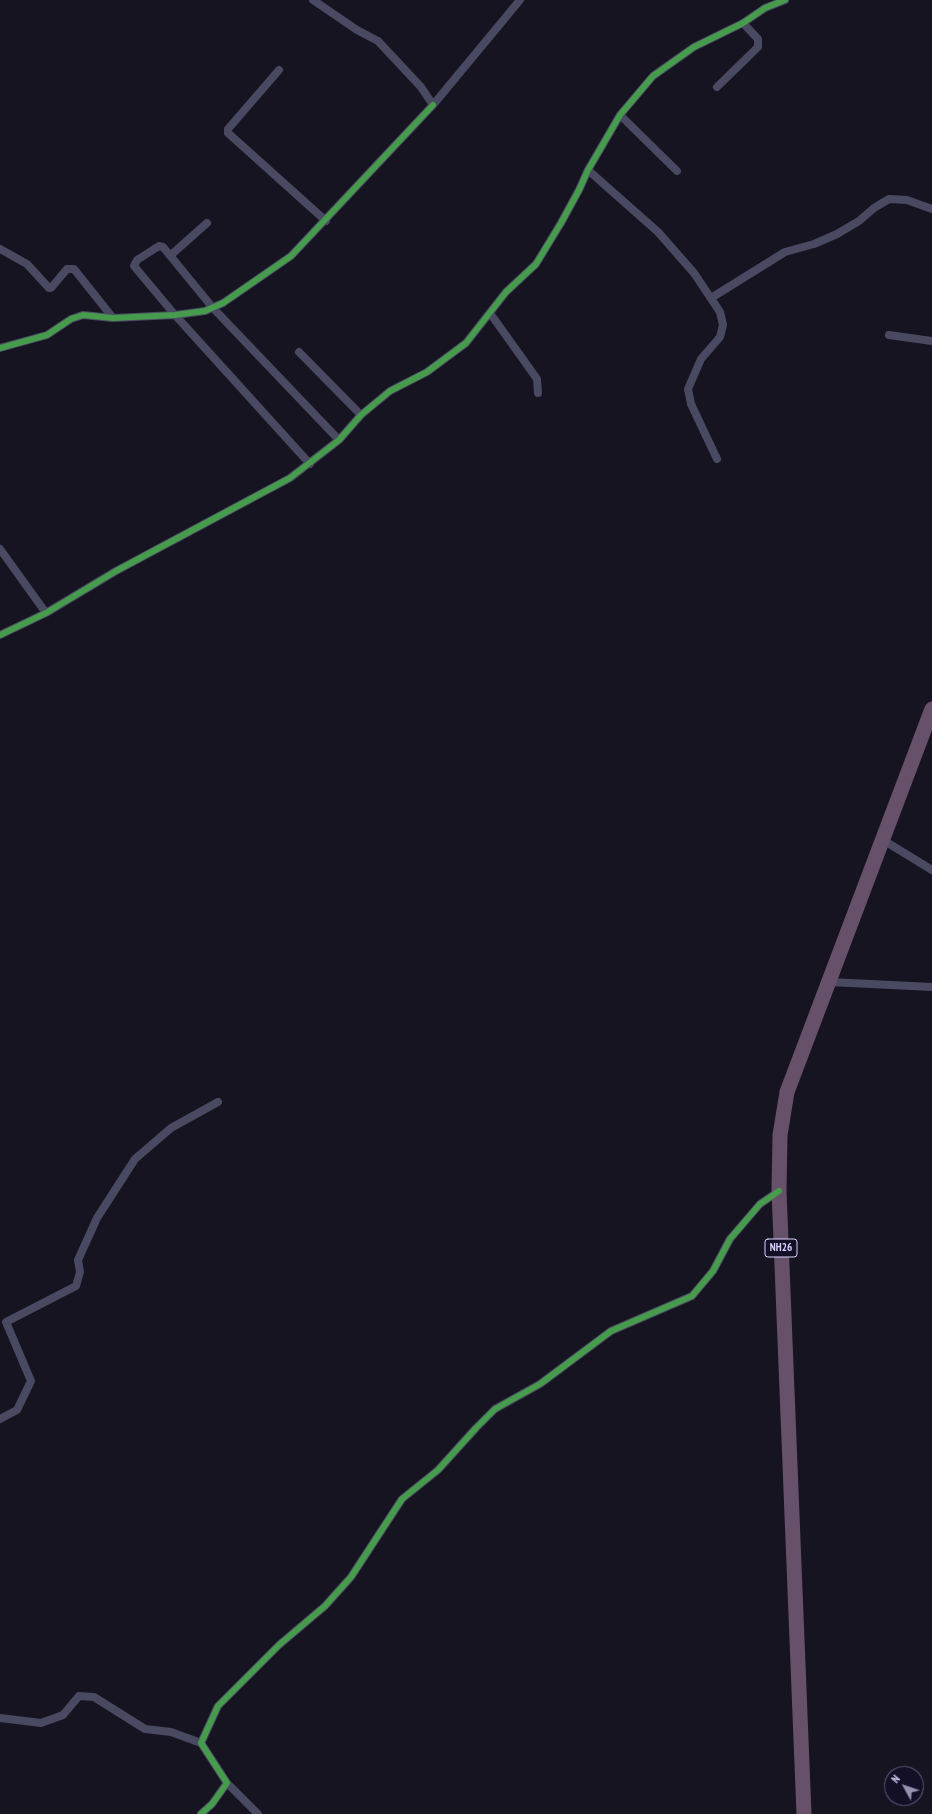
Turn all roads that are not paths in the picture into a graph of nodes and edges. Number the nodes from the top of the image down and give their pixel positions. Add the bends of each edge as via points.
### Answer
1 (313, 0) edge
2 (520, 0) edge
3 (786, 0) edge
4 (743, 22) junction
5 (279, 70) dead end
6 (717, 87) dead end
7 (433, 105) junction
8 (620, 115) junction
9 (588, 170) junction
10 (677, 171) dead end
11 (932, 209) edge
12 (326, 221) junction
13 (207, 223) dead end
14 (0, 249) edge
15 (171, 256) junction
16 (711, 298) junction
17 (213, 308) junction
18 (490, 313) junction
19 (175, 315) junction
20 (113, 318) junction
21 (890, 335) dead end
22 (932, 341) edge
23 (0, 348) edge
24 (299, 352) dead end
25 (538, 393) dead end
26 (361, 415) junction
27 (339, 440) junction
28 (718, 459) dead end
29 (310, 464) junction
30 (0, 549) edge
31 (46, 613) junction
32 (0, 635) edge
33 (932, 709) edge
34 (883, 840) junction
35 (932, 870) edge
36 (829, 982) junction
37 (932, 987) edge
38 (218, 1102) dead end
39 (779, 1191) junction
40 (0, 1419) edge
41 (0, 1718) edge
42 (202, 1743) junction
43 (227, 1783) junction
44 (201, 1814) edge
45 (258, 1814) edge
46 (804, 1814) edge

1 - 7 street via 378,41 421,87
2 - 7 street
3 - 4 street via 765,8
4 - 6 street via 758,38 758,47
4 - 8 street via 694,47 653,76
5 - 12 street via 228,133
7 - 12 street
8 - 9 street
8 - 10 street
9 - 16 street via 658,232 694,273
9 - 18 street via 561,223 536,264 506,292
11 - 16 street via 907,200 889,199 837,234 785,252
12 - 17 street via 291,256
13 - 15 street
14 - 20 street via 27,264 49,288 67,269 74,269
15 - 17 street
15 - 19 street via 159,246 137,260 134,266
16 - 28 street via 720,312 723,325 720,337 701,359 688,389 691,404
17 - 19 street
17 - 27 street
18 - 25 street via 537,379
18 - 26 street via 466,343 427,372 390,391
19 - 20 street
19 - 29 street
20 - 23 street via 83,315 71,319 47,335
21 - 22 street
24 - 26 street
26 - 27 street
27 - 29 street
29 - 31 street via 290,478 116,571
30 - 31 street
31 - 32 street
33 - 34 highway, NH26
34 - 35 street
34 - 36 highway, NH26
36 - 37 street
36 - 39 highway, NH26 via 787,1092 780,1135
38 - 40 street via 171,1128 135,1159 97,1218 78,1260 80,1272 76,1286 6,1322 31,1381 17,1410
39 - 42 street via 760,1204 730,1239 713,1272 692,1296 611,1331 540,1384 495,1410 476,1428 438,1470 402,1499 351,1576 325,1606 279,1645 218,1706
39 - 46 highway, NH26
41 - 42 street via 41,1723 63,1716 79,1696 94,1697 145,1728 171,1732
42 - 43 street
43 - 44 street via 212,1804
43 - 45 street

